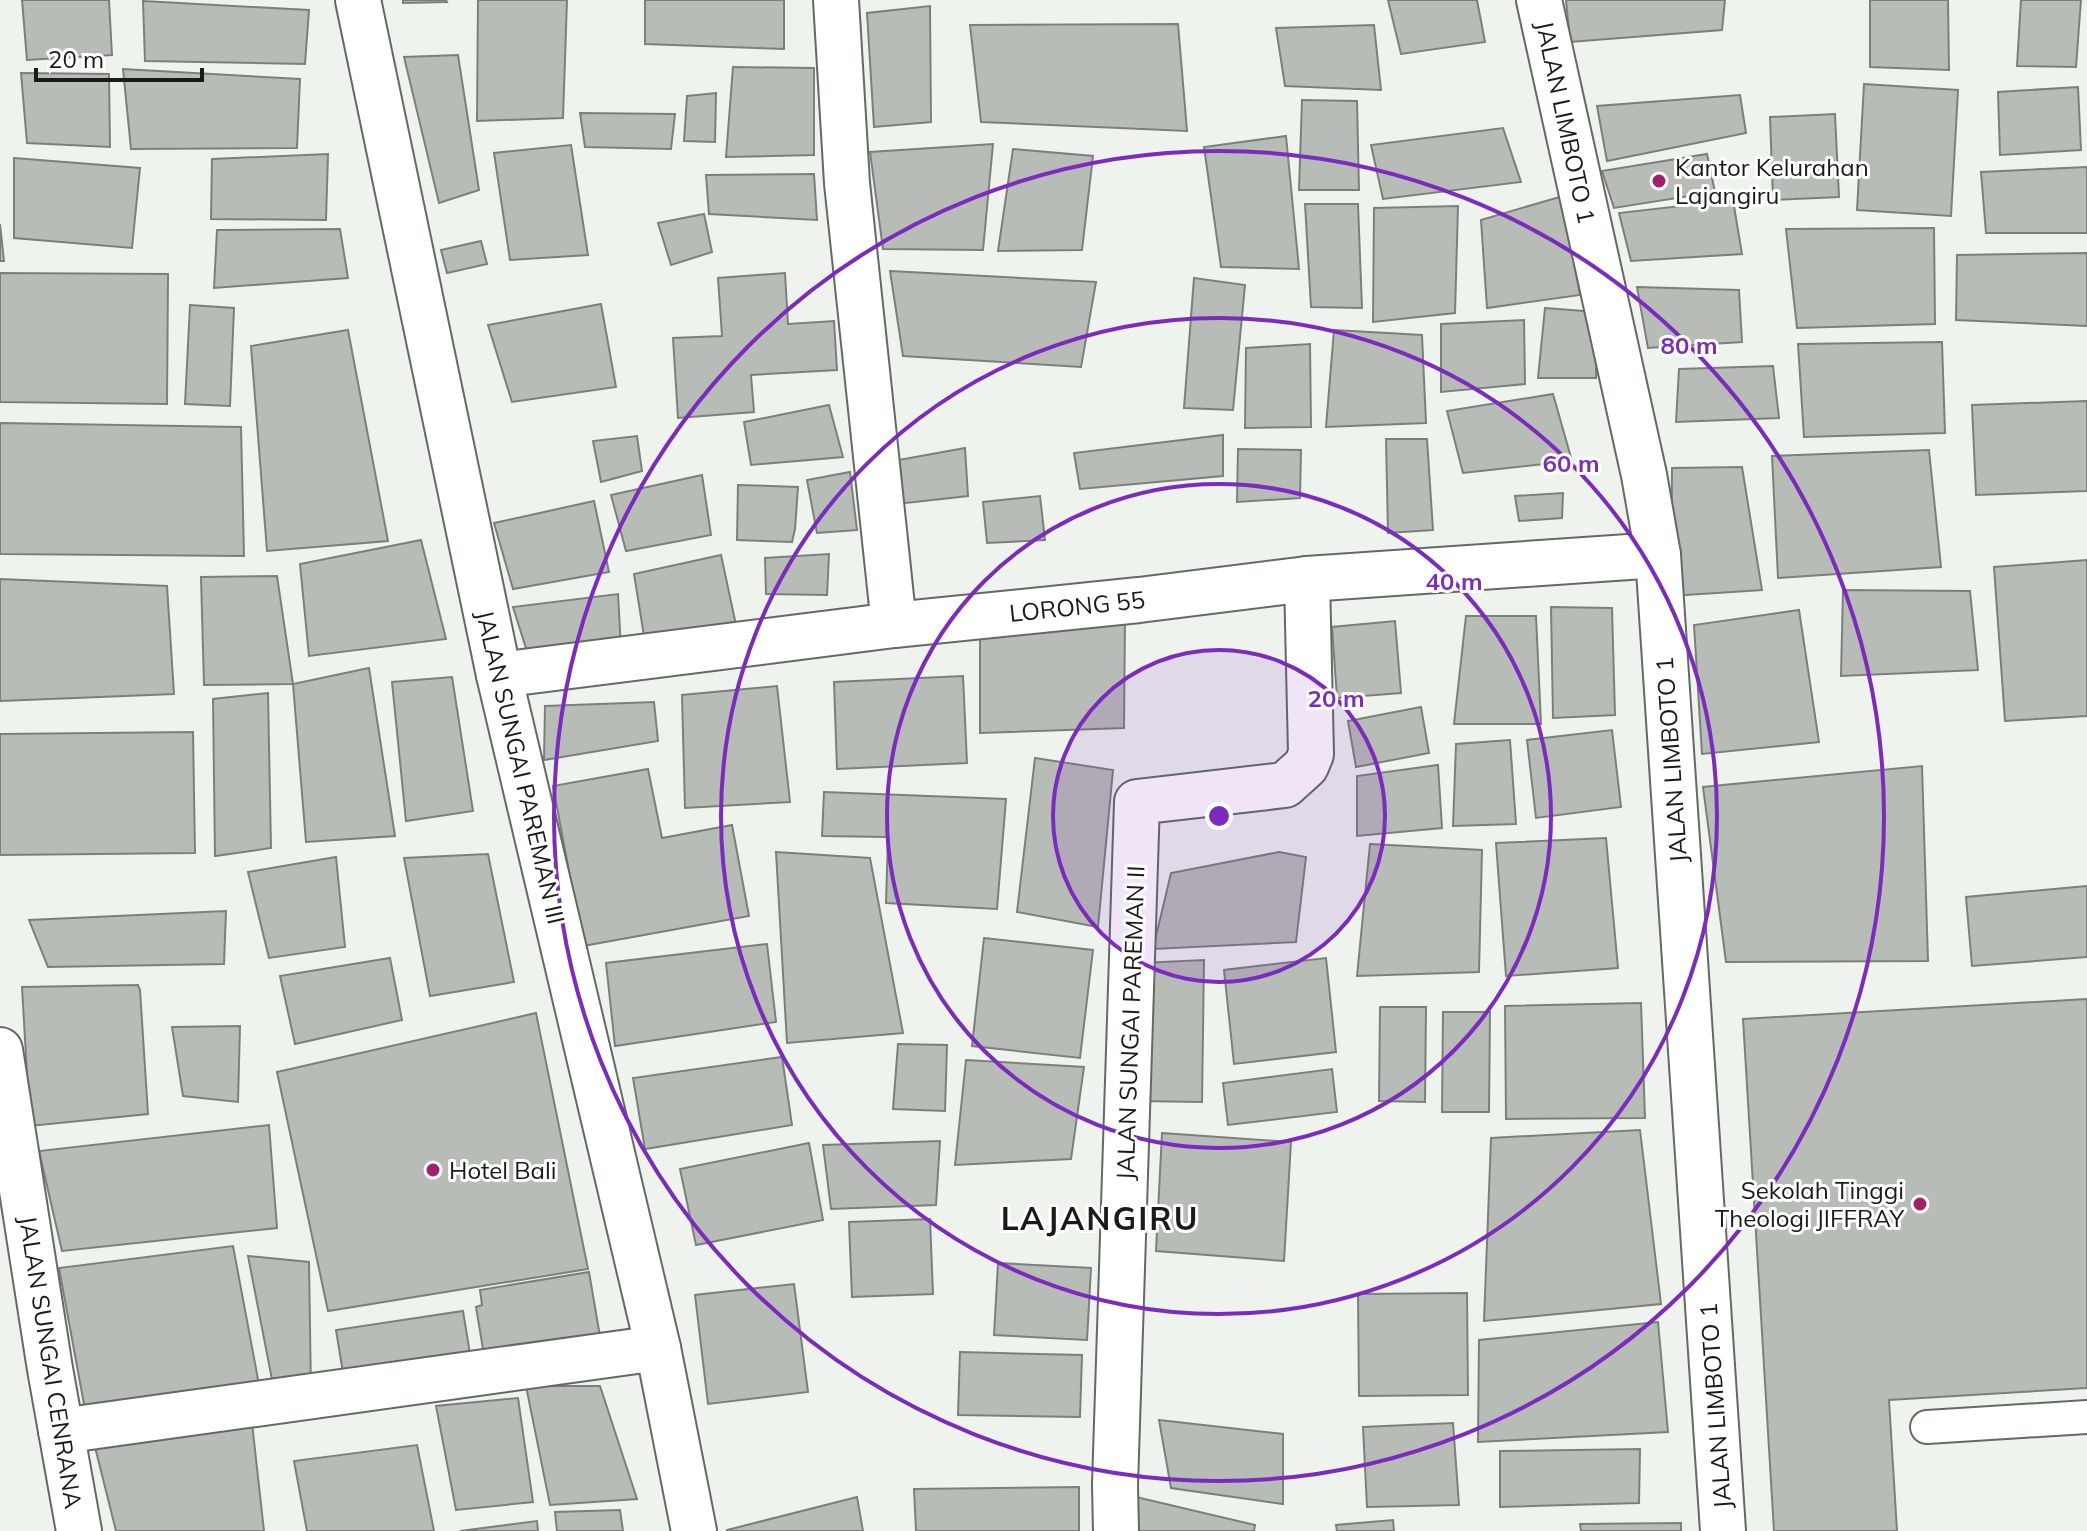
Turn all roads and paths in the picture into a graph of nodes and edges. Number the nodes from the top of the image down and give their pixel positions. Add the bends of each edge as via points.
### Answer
1 (358, 0) edge
2 (836, 0) edge
3 (1539, 0) edge
4 (1658, 555) junction
5 (1307, 579) junction
6 (894, 625) junction
7 (499, 675) junction
8 (0, 1050) edge
9 (658, 1348) junction
10 (2087, 1417) edge
11 (1927, 1427) dead end
12 (61, 1431) junction
13 (79, 1531) edge
14 (694, 1531) edge
15 (1116, 1531) edge
16 (1723, 1531) edge

1 - 7 street, JALAN SUNGAI PAREMAN III
2 - 6 street via 847,183
3 - 4 street, JALAN LIMBOTO 1
4 - 5 street, LORONG 55
4 - 16 street, JALAN LIMBOTO 1
5 - 6 street, LORONG 55
5 - 15 street, JALAN SUNGAI PAREMAN II via 1311,754 1306,766 1285,785 1137,802
6 - 7 street, LORONG 55
7 - 9 street, JALAN SUNGAI PAREMAN III
8 - 12 street, JALAN SUNGAI CENRANA
9 - 12 street
9 - 14 street, JALAN SUNGAI PAREMAN III
10 - 11 lane
12 - 13 street, JALAN SUNGAI CENRANA

